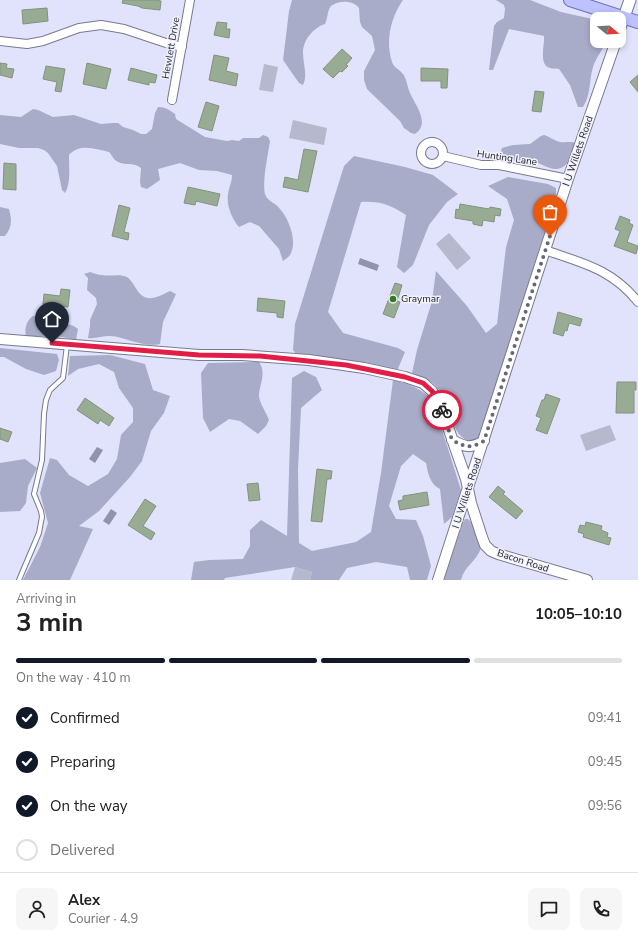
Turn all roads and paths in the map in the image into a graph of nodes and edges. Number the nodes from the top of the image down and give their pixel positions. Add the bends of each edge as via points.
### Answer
1 (190, 0) edge
2 (570, 0) edge
3 (629, 2) edge
4 (608, 12) edge
5 (626, 12) edge
6 (626, 18) edge
7 (638, 22) edge
8 (0, 41) edge
9 (182, 47) junction
10 (614, 48) edge
11 (172, 100) dead end
12 (443, 156) dead end
13 (568, 179) junction
14 (545, 250) junction
15 (638, 302) edge
16 (0, 339) edge
17 (67, 344) junction
18 (452, 440) junction
19 (484, 441) junction
20 (468, 490) junction
21 (19, 580) edge
22 (438, 580) edge
23 (587, 580) edge

1 - 9 street, Hewlett Drive
2 - 4 main road
3 - 5 main road
6 - 7 main road
8 - 9 street via 27,44 79,28 101,25 124,29
9 - 11 street, Hewlett Drive
10 - 13 street, I U Willets Road
12 - 13 street, Hunting Lane
13 - 14 street, I U Willets Road
14 - 15 street via 612,276
14 - 19 street, I U Willets Road
16 - 17 street, Bacon Road
17 - 18 street, Bacon Road via 199,355 278,357 346,365 405,377 423,383 432,391 440,404
17 - 21 lane via 63,378 50,390 46,400 42,460 34,494 42,518 39,533
18 - 19 street via 468,446 475,446
18 - 20 street, Bacon Road
19 - 20 street, I U Willets Road
20 - 22 street, I U Willets Road
20 - 23 street, Bacon Road via 485,545 491,551

